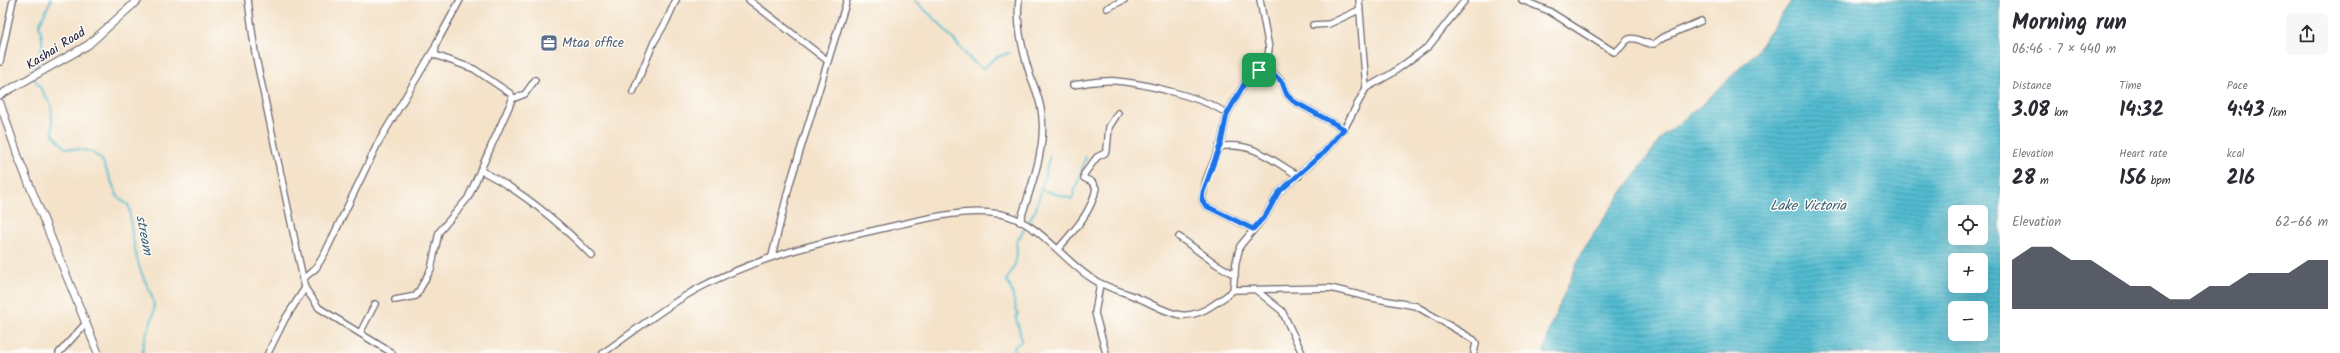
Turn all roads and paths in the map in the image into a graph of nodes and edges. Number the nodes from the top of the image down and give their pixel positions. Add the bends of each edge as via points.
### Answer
1 (13, 0) edge
2 (138, 0) edge
3 (248, 0) edge
4 (460, 0) edge
5 (676, 0) edge
6 (749, 0) edge
7 (847, 0) edge
8 (1019, 0) edge
9 (1124, 0) edge
10 (1260, 0) edge
11 (1359, 0) edge
12 (1465, 0) edge
13 (1522, 0) edge
14 (1107, 8) dead end
15 (1359, 10) junction
16 (1701, 21) dead end
17 (1313, 25) dead end
18 (434, 49) junction
19 (828, 61) junction
20 (0, 62) edge
21 (1265, 66) junction
22 (535, 80) dead end
23 (1073, 85) dead end
24 (1366, 88) junction
25 (633, 92) dead end
26 (0, 95) edge
27 (512, 99) junction
28 (0, 104) edge
29 (1118, 113) dead end
30 (1227, 114) junction
31 (1344, 129) junction
32 (1219, 147) junction
33 (480, 170) junction
34 (1299, 176) junction
35 (1020, 222) junction
36 (1253, 229) junction
37 (1179, 237) dead end
38 (1058, 249) junction
39 (592, 256) dead end
40 (772, 256) junction
41 (1235, 275) junction
42 (303, 279) junction
43 (1100, 284) junction
44 (305, 288) junction
45 (1233, 290) junction
46 (1256, 290) junction
47 (395, 300) dead end
48 (375, 304) dead end
49 (86, 323) junction
50 (360, 333) junction
51 (59, 353) edge
52 (98, 353) edge
53 (268, 353) edge
54 (392, 353) edge
55 (603, 353) edge
56 (1106, 353) edge
57 (1302, 353) edge
58 (1474, 353) edge

1 - 20 street
2 - 26 street, Kashai Road via 88,45
3 - 42 street via 255,53
4 - 18 street
5 - 25 street via 654,42
6 - 19 street
7 - 19 street
8 - 35 street via 1019,23 1030,73 1039,97 1043,131 1036,169
9 - 14 street
10 - 21 street via 1268,48
11 - 15 street
12 - 24 street via 1429,46 1392,74
13 - 16 street via 1549,11 1614,52 1631,39 1654,44
15 - 17 street via 1329,24
15 - 24 street
18 - 27 street via 437,57 474,69 512,94
18 - 42 street via 378,143 325,253 316,268
19 - 40 street via 790,183
21 - 30 street via 1247,79
21 - 31 street via 1282,82 1287,95 1293,101
22 - 27 street via 525,94
23 - 30 street via 1105,81 1130,84 1203,102
24 - 31 street
27 - 33 street
28 - 49 street via 19,159
29 - 38 street via 1109,127 1105,153 1097,156 1084,174 1084,178 1092,182 1096,188 1092,201 1083,218
30 - 32 street
31 - 34 street
32 - 34 street via 1238,144 1251,148
32 - 36 street via 1206,180 1202,200 1206,206
33 - 39 street via 518,191 569,232
33 - 47 street via 468,198 439,232 431,269 420,289 413,297
34 - 36 street via 1278,193 1266,215
35 - 38 street
35 - 40 street via 989,213 957,214 809,245
36 - 41 street via 1240,246
37 - 41 street
38 - 43 street via 1078,269
40 - 55 street via 700,288
41 - 45 street
42 - 44 street
43 - 45 street via 1178,316 1196,315
43 - 56 street via 1095,313
44 - 50 street via 319,308
44 - 53 street via 285,319
45 - 46 street
46 - 57 street via 1282,311
46 - 58 street via 1330,288 1416,306 1474,340
48 - 50 street
49 - 51 street
49 - 52 street
50 - 54 street

